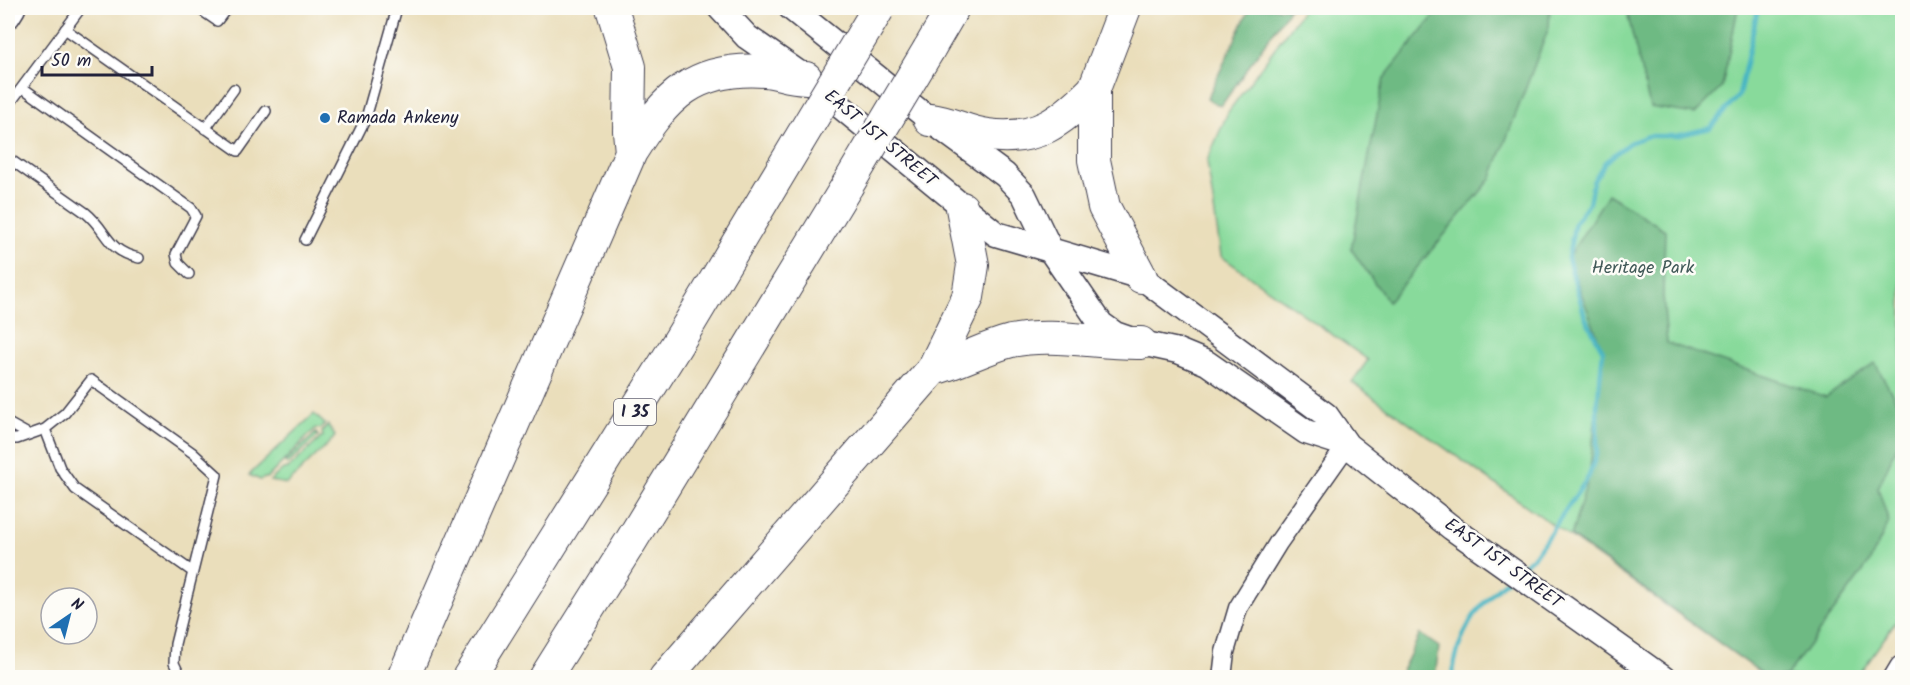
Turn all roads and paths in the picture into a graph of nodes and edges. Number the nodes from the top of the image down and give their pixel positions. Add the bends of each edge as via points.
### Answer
1 (13, 8) edge
2 (81, 8) edge
3 (198, 8) edge
4 (227, 8) edge
5 (397, 8) edge
6 (612, 8) edge
7 (720, 8) edge
8 (791, 8) edge
9 (878, 8) edge
10 (953, 8) edge
11 (1125, 8) edge
12 (8, 16) edge
13 (65, 29) junction
14 (806, 78) junction
15 (23, 88) junction
16 (234, 89) dead end
17 (1094, 89) junction
18 (8, 106) edge
19 (266, 111) dead end
20 (930, 120) junction
21 (205, 129) junction
22 (631, 152) junction
23 (8, 158) edge
24 (962, 208) junction
25 (305, 240) dead end
26 (1051, 251) junction
27 (139, 258) dead end
28 (189, 274) dead end
29 (1141, 277) junction
30 (1141, 343) junction
31 (933, 369) junction
32 (8, 423) edge
33 (45, 429) junction
34 (28, 434) junction
35 (8, 439) edge
36 (1347, 445) junction
37 (193, 572) junction
38 (1902, 668) edge
39 (181, 678) edge
40 (403, 678) edge
41 (468, 678) edge
42 (545, 678) edge
43 (665, 678) edge
44 (1222, 678) edge
45 (1663, 678) edge
46 (1896, 678) edge

1 - 12 main road
2 - 13 lane
3 - 4 lane via 217,21
5 - 25 lane via 366,118
6 - 22 highway via 630,67
7 - 14 main road, EAST 1ST STREET via 747,37
8 - 20 main road, EAST 1ST STREET
9 - 41 highway, I 35, bridge
10 - 42 highway, bridge
11 - 17 highway
13 - 15 lane
13 - 21 lane
14 - 22 highway via 730,70 703,78 671,97
14 - 24 main road, EAST 1ST STREET
15 - 18 lane
15 - 28 lane via 191,208 196,216 194,224 176,254 178,263
16 - 21 lane
17 - 20 highway via 1057,123 1032,134 988,135
17 - 29 highway via 1094,160 1104,207
19 - 21 lane via 238,152
20 - 26 main road, EAST 1ST STREET via 984,159 1024,195
22 - 40 highway
23 - 27 lane via 91,217 118,251
24 - 26 main road, EAST 1ST STREET via 996,234
24 - 31 highway via 973,265 968,297
26 - 29 main road, EAST 1ST STREET
26 - 30 main road, EAST 1ST STREET via 1101,324 1115,334
29 - 36 main road, EAST 1ST STREET via 1326,415
30 - 31 highway via 1042,338 1012,341
30 - 36 main road, EAST 1ST STREET via 1178,351 1207,363 1306,432
31 - 43 highway
32 - 34 lane
33 - 34 lane
33 - 37 lane via 60,468 75,489
33 - 37 lane via 66,413 90,380 193,453 217,475
34 - 35 lane
36 - 44 street via 1238,608
36 - 45 main road, EAST 1ST STREET via 1452,528
37 - 39 lane via 175,644 174,663
38 - 46 main road

